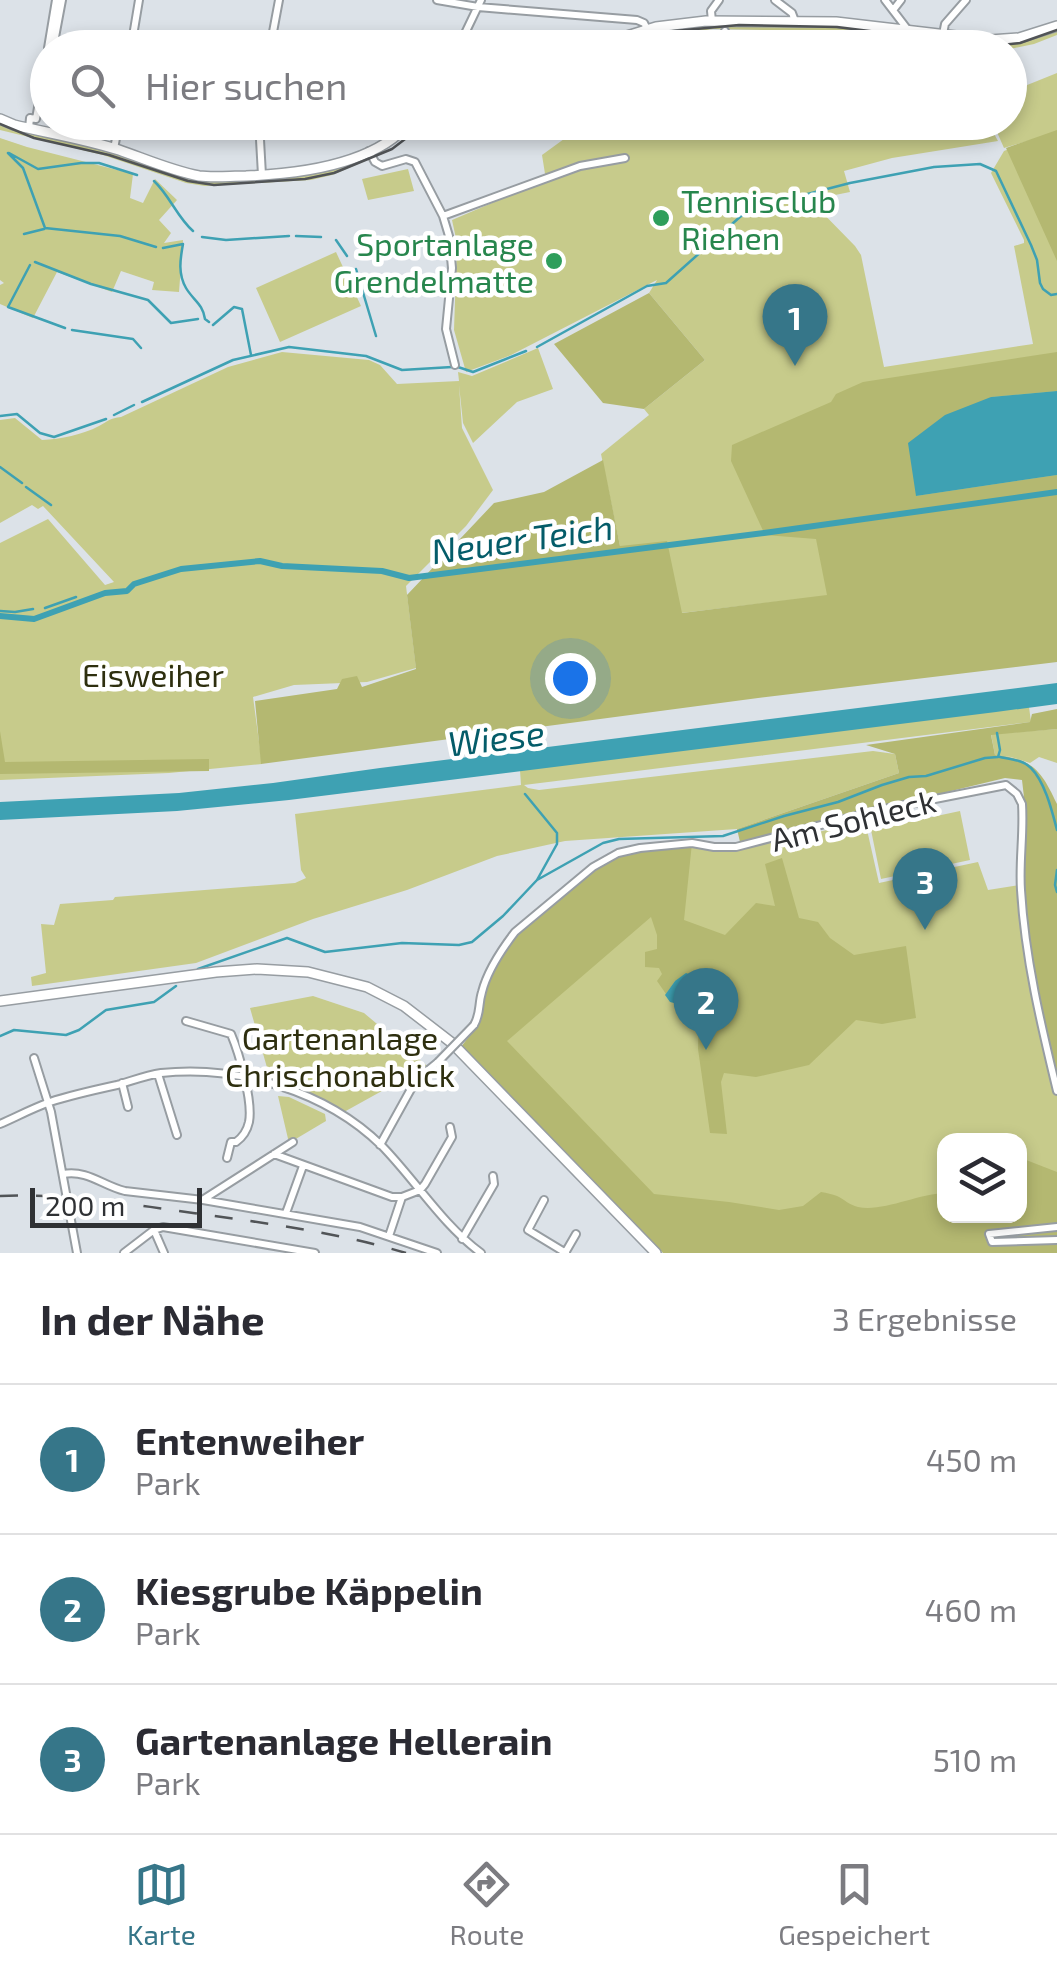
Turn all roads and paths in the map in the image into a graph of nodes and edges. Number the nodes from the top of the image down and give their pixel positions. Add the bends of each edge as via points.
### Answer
1 (59, 0) edge
2 (139, 0) edge
3 (279, 0) edge
4 (436, 0) edge
5 (719, 0) edge
6 (775, 0) edge
7 (885, 0) edge
8 (901, 0) edge
9 (966, 0) edge
10 (480, 3) edge
11 (894, 9) junction
12 (712, 21) junction
13 (794, 21) junction
14 (1057, 26) edge
15 (647, 29) junction
16 (53, 30) edge
17 (134, 30) edge
18 (273, 30) edge
19 (467, 30) edge
20 (644, 30) edge
21 (901, 30) edge
22 (908, 30) edge
23 (944, 30) edge
24 (1027, 35) edge
25 (0, 119) edge
26 (30, 125) edge
27 (85, 140) edge
28 (115, 140) edge
29 (261, 140) edge
30 (390, 140) edge
31 (114, 148) junction
32 (369, 151) junction
33 (625, 158) dead end
34 (262, 175) junction
35 (443, 216) junction
36 (455, 365) dead end
37 (0, 1001) edge
38 (186, 1021) dead end
39 (34, 1058) dead end
40 (158, 1074) junction
41 (242, 1077) junction
42 (122, 1083) junction
43 (1057, 1091) edge
44 (48, 1103) junction
45 (128, 1108) dead end
46 (0, 1124) edge
47 (450, 1127) dead end
48 (176, 1135) dead end
49 (293, 1142) dead end
50 (380, 1144) junction
51 (274, 1154) junction
52 (226, 1158) dead end
53 (303, 1166) junction
54 (63, 1174) junction
55 (493, 1176) dead end
56 (420, 1190) junction
57 (402, 1197) junction
58 (203, 1200) junction
59 (544, 1200) dead end
60 (286, 1213) junction
61 (1057, 1227) edge
62 (154, 1230) junction
63 (576, 1234) dead end
64 (389, 1236) junction
65 (462, 1239) junction
66 (1057, 1240) edge
67 (78, 1253) edge
68 (124, 1253) edge
69 (164, 1253) edge
70 (315, 1253) edge
71 (436, 1253) edge
72 (481, 1253) edge
73 (566, 1253) edge
74 (656, 1253) edge

1 - 16 street
2 - 17 street
3 - 18 street
4 - 10 street
5 - 12 street
6 - 13 street
7 - 11 street
8 - 11 street
9 - 23 street
10 - 15 street via 638,20
10 - 19 street
11 - 22 street
12 - 13 main road
12 - 15 main road
13 - 21 main road
14 - 24 main road
15 - 20 main road
25 - 26 main road
27 - 31 main road
28 - 31 street
29 - 34 street
30 - 32 main road
31 - 34 main road via 202,176
32 - 34 main road via 315,170
32 - 35 street via 382,166 415,162
33 - 35 street via 580,166
35 - 36 street via 452,254 446,328
37 - 74 main road via 278,969 367,988 429,1023 467,1057
38 - 41 street via 231,1034
39 - 44 street
40 - 41 street
40 - 42 street
40 - 48 street
41 - 50 street via 308,1097
41 - 52 street via 249,1122
42 - 44 street
42 - 45 street
43 - 50 street, Am Sohleck, bridge via 1028,953 1020,885 1022,804 1006,784 736,847 675,844 602,860 515,932 484,987 474,1025 416,1080
44 - 46 street
44 - 54 street
47 - 56 street via 452,1137
49 - 51 street
50 - 56 street
51 - 53 street
51 - 58 street
53 - 57 street
53 - 60 street
54 - 58 street via 82,1172 112,1188
54 - 67 street
55 - 65 street
56 - 57 street
56 - 65 street
57 - 64 street
58 - 60 street
59 - 73 street via 528,1230
60 - 64 street
61 - 66 street via 989,1234 992,1242
62 - 68 street
62 - 69 street
62 - 70 street
63 - 73 street
64 - 71 street
65 - 72 street

